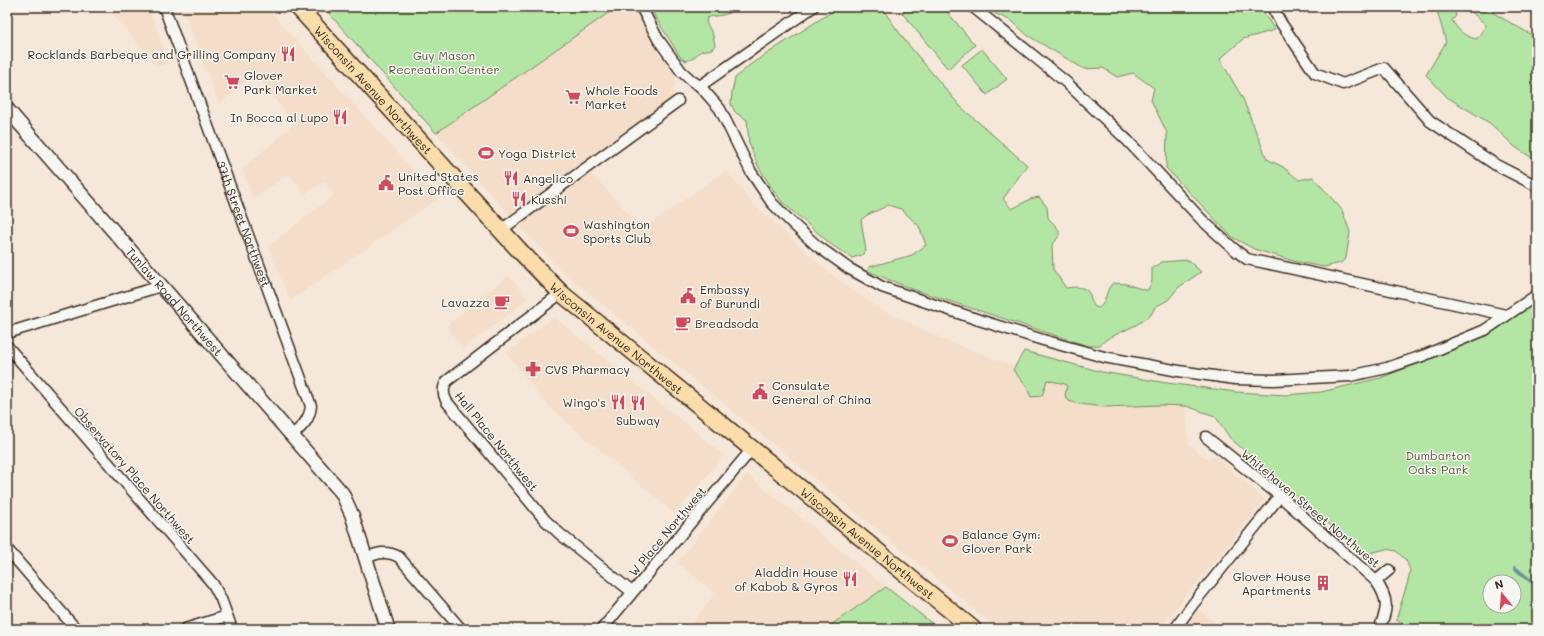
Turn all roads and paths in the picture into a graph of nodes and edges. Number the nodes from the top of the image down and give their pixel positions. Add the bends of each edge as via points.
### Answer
1 (164, 7) edge
2 (298, 7) edge
3 (642, 7) edge
4 (813, 7) edge
5 (973, 7) edge
6 (1272, 7) edge
7 (700, 86) junction
8 (678, 101) dead end
9 (7, 109) edge
10 (1537, 186) edge
11 (501, 230) junction
12 (161, 286) junction
13 (561, 293) junction
14 (1537, 295) edge
15 (1506, 315) junction
16 (7, 333) edge
17 (7, 346) edge
18 (292, 436) junction
19 (1206, 437) dead end
20 (752, 449) junction
21 (1280, 496) junction
22 (7, 548) edge
23 (365, 558) junction
24 (1388, 570) dead end
25 (1376, 581) junction
26 (632, 592) junction
27 (227, 616) junction
28 (76, 629) edge
29 (185, 629) edge
30 (232, 629) edge
31 (388, 629) edge
32 (461, 629) edge
33 (602, 629) edge
34 (973, 629) edge
35 (1175, 629) edge
36 (1379, 629) edge

1 - 18 street, 37th Street Northwest via 310,406 310,415 306,423
2 - 11 main road, Wisconsin Avenue Northwest
3 - 7 street via 658,39 681,71
4 - 7 street
5 - 15 street via 1067,83 1127,140 1202,220 1247,259
6 - 10 street via 1315,73 1343,84 1384,68 1430,120 1496,164
7 - 15 street via 720,109 751,172 772,203 816,245 848,268 882,287 1043,340 1104,357 1235,379 1274,380 1350,376 1387,368 1425,355 1485,330
8 - 11 street
9 - 12 street, Tunlaw Road Northwest
11 - 13 main road, Wisconsin Avenue Northwest
12 - 16 street
12 - 18 street, Tunlaw Road Northwest
13 - 20 main road, Wisconsin Avenue Northwest
13 - 26 street, Hall Place Northwest via 447,381 444,389 445,398 546,520
14 - 15 street
17 - 27 street, Observatory Place Northwest via 213,584
18 - 23 street, Tunlaw Road Northwest via 342,493 352,515
19 - 21 street, Whitehaven Street Northwest
20 - 26 street, W Place Northwest
20 - 34 main road, Wisconsin Avenue Northwest
21 - 25 street, Whitehaven Street Northwest
21 - 35 street
22 - 28 street
23 - 31 street
23 - 32 street via 380,552 393,553 399,557
24 - 25 street
25 - 36 street, Whitehaven Street Northwest via 1384,594 1386,605 1385,617
26 - 33 street, W Place Northwest
27 - 29 street
27 - 30 street, Observatory Place Northwest

